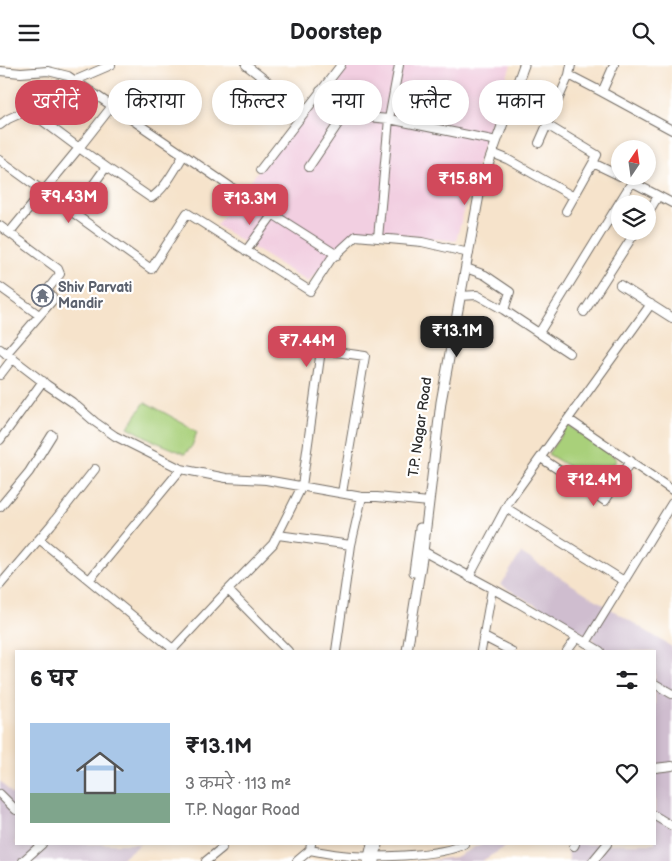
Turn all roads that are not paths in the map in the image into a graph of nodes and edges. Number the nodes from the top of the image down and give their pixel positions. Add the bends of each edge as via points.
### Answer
1 (111, 65) edge
2 (246, 65) edge
3 (341, 65) edge
4 (399, 65) edge
5 (518, 65) edge
6 (524, 65) edge
7 (571, 65) edge
8 (614, 65) edge
9 (0, 71) edge
10 (569, 75) junction
11 (76, 80) joint
12 (329, 80) edge
13 (563, 89) edge
14 (602, 92) junction
15 (314, 99) edge
16 (108, 111) edge
17 (305, 111) junction
18 (15, 116) edge
19 (382, 118) edge
20 (389, 119) junction
21 (0, 125) edge
22 (49, 125) edge
23 (140, 125) edge
24 (337, 125) edge
25 (547, 125) joint
26 (672, 130) edge
27 (492, 140) junction
28 (539, 143) dead end
29 (79, 148) junction
30 (492, 153) junction
31 (184, 155) junction
32 (0, 160) edge
33 (593, 163) junction
34 (106, 167) junction
35 (309, 167) dead end
36 (260, 170) dead end
37 (611, 172) edge
38 (630, 185) edge
39 (638, 185) edge
40 (43, 191) junction
41 (658, 196) junction
42 (574, 197) junction
43 (656, 199) edge
44 (672, 203) edge
45 (566, 211) dead end
46 (73, 213) junction
47 (273, 214) junction
48 (0, 225) edge
49 (9, 233) junction
50 (378, 238) junction
51 (630, 240) edge
52 (246, 251) junction
53 (467, 252) junction
54 (337, 255) junction
55 (466, 267) junction
56 (620, 285) dead end
57 (0, 287) edge
58 (460, 296) junction
59 (651, 304) junction
60 (504, 310) junction
61 (584, 313) dead end
62 (39, 315) junction
63 (672, 318) edge
64 (539, 333) junction
65 (568, 353) dead end
66 (6, 354) edge
67 (0, 375) edge
68 (43, 381) junction
69 (568, 419) junction
70 (52, 435) dead end
71 (0, 440) edge
72 (541, 458) junction
73 (631, 461) junction
74 (95, 469) dead end
75 (182, 469) junction
76 (302, 486) junction
77 (672, 490) edge
78 (342, 493) junction
79 (362, 497) junction
80 (426, 501) junction
81 (672, 503) edge
82 (0, 507) edge
83 (506, 508) junction
84 (278, 535) junction
85 (39, 539) junction
86 (351, 545) junction
87 (420, 550) junction
88 (470, 577) junction
89 (90, 579) junction
90 (624, 581) junction
91 (0, 585) edge
92 (492, 589) junction
93 (228, 590) junction
94 (484, 637) junction
95 (577, 638) junction
96 (586, 643) junction
97 (172, 650) edge
98 (287, 650) edge
99 (336, 650) edge
100 (402, 650) edge
101 (407, 650) edge
102 (481, 650) edge
103 (508, 650) edge
104 (568, 650) edge
105 (598, 650) edge
106 (656, 685) edge
107 (672, 693) edge
108 (672, 766) edge
109 (656, 768) edge
110 (0, 795) edge
111 (15, 809) edge
112 (656, 817) edge
113 (672, 826) edge
114 (41, 845) edge
115 (222, 845) edge
116 (372, 845) edge
117 (378, 845) edge
118 (462, 845) edge
119 (606, 845) edge
120 (310, 847) edge
121 (339, 858) edge
122 (371, 858) edge
123 (23, 861) edge
124 (206, 861) edge
125 (297, 861) edge
126 (593, 861) edge

1 - 11 street
2 - 17 street
3 - 12 street
4 - 20 street
5 - 27 main road, T.P. Nagar Road
6 - 30 main road
7 - 10 street
8 - 14 street
9 - 11 street via 48,71
10 - 13 street
10 - 14 street
14 - 26 street
15 - 17 street
16 - 29 street
17 - 36 street
18 - 21 street
19 - 20 street
20 - 27 street
20 - 50 street
22 - 29 street
23 - 31 street
24 - 35 street
25 - 28 street
25 - 33 street via 597,155
27 - 53 main road, T.P. Nagar Road via 476,185
29 - 34 street
29 - 40 street
30 - 42 street
30 - 53 main road via 481,184
31 - 34 street via 166,184 151,198
31 - 47 street
32 - 40 street
33 - 37 street
33 - 42 street
34 - 46 street
38 - 64 street
39 - 41 street
40 - 46 street
40 - 49 street
41 - 43 street
41 - 44 street
42 - 45 street
46 - 52 street via 150,269 187,213
47 - 52 street
47 - 54 street
48 - 49 street
49 - 62 street via 60,273 48,289 52,301
50 - 53 street via 422,242
50 - 54 street via 356,236
51 - 61 street
52 - 54 street via 310,291
53 - 55 main road
53 - 80 main road, T.P. Nagar Road via 434,415
55 - 58 main road
55 - 60 street via 510,292
56 - 59 street
57 - 62 street
58 - 60 street via 477,295
58 - 80 main road
59 - 63 street
59 - 69 street
60 - 64 street
62 - 66 street
64 - 65 street
66 - 67 street
66 - 68 street
68 - 71 street
68 - 75 street via 115,436
69 - 72 street
69 - 73 street
70 - 82 street via 29,472
72 - 73 street via 605,501
72 - 83 street
73 - 77 street
74 - 85 street
75 - 76 street via 226,478
75 - 89 street
76 - 78 street
76 - 78 street via 321,349 365,356
76 - 84 street
78 - 79 street
79 - 80 street
79 - 86 street
80 - 87 main road, T.P. Nagar Road
81 - 90 street
83 - 88 street
83 - 90 street
84 - 86 street
84 - 93 street
85 - 89 street
85 - 91 street
86 - 99 street
87 - 88 street
87 - 100 main road, T.P. Nagar Road
87 - 101 main road
88 - 92 street
89 - 97 street
90 - 96 street
92 - 94 street
92 - 95 street
93 - 97 street
93 - 98 street
94 - 102 street
94 - 103 street
95 - 96 street
95 - 104 street
96 - 105 street
106 - 107 street
108 - 109 street
110 - 111 street
112 - 113 street
114 - 123 street
115 - 124 street
116 - 122 main road
117 - 122 main road
118 - 122 street via 435,853
119 - 126 street
120 - 121 street
120 - 125 street
121 - 122 street

